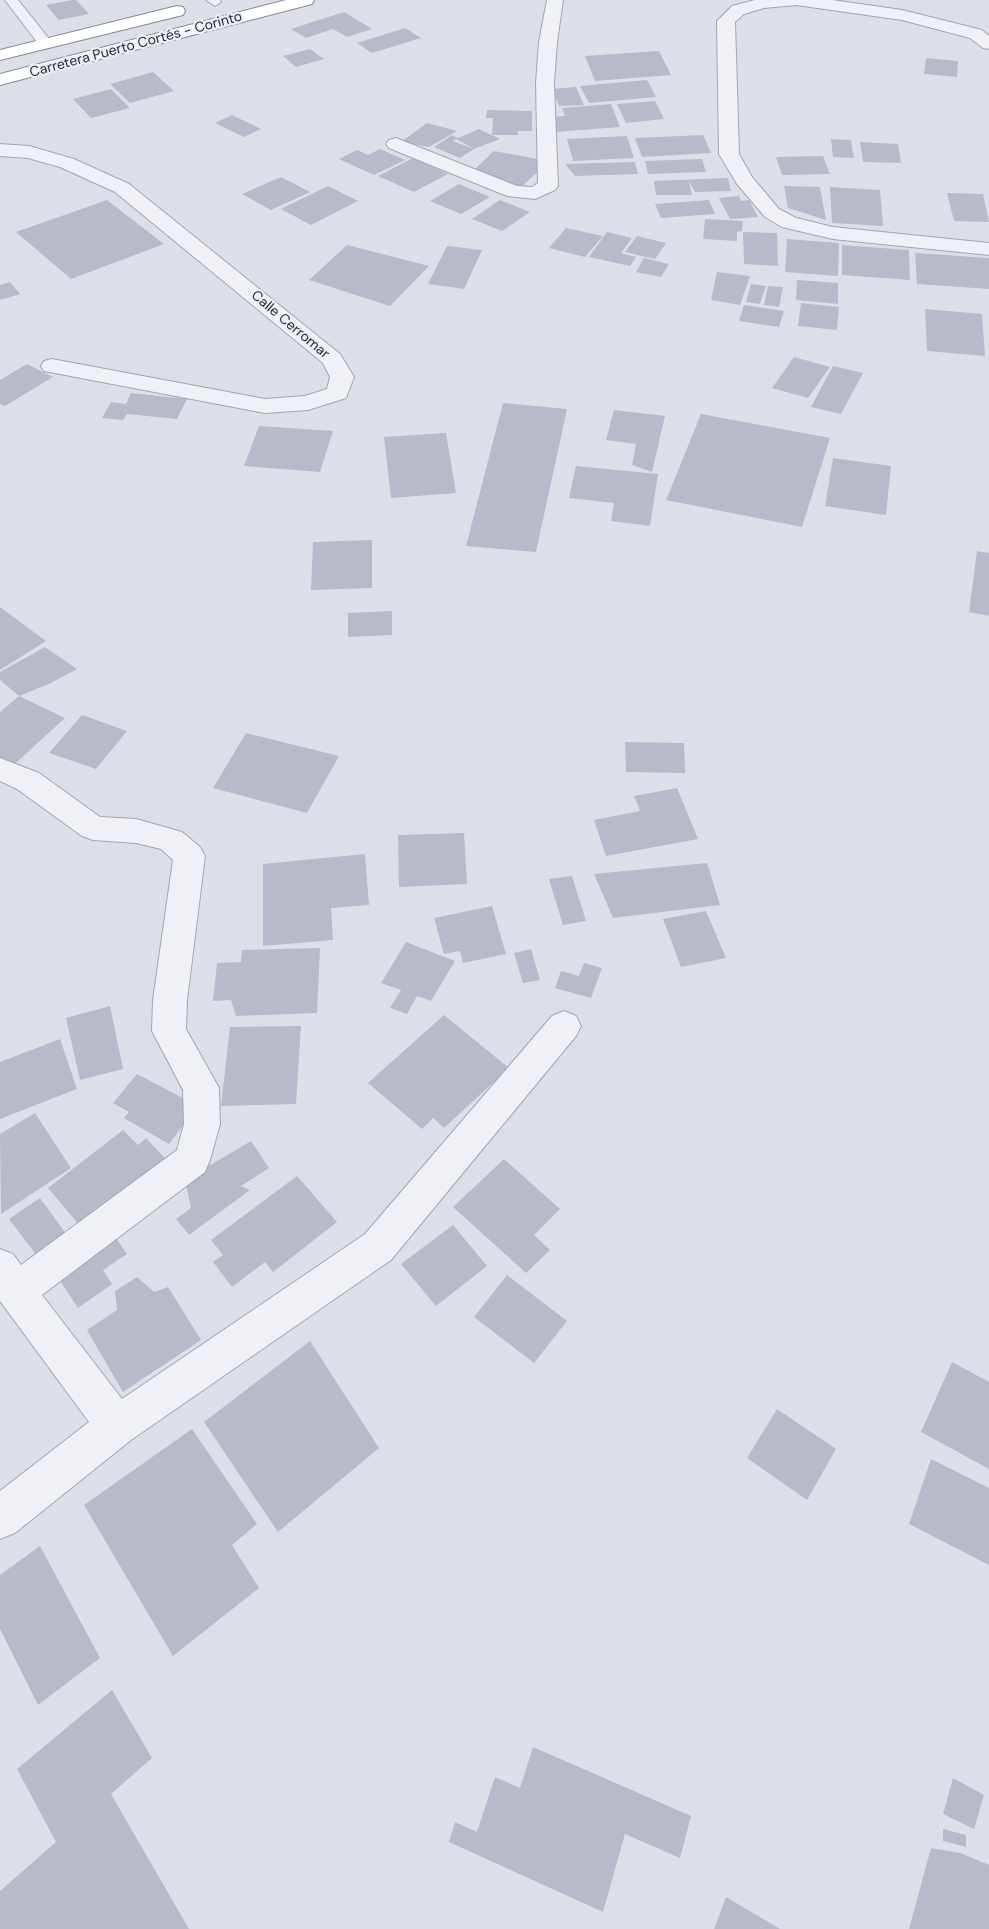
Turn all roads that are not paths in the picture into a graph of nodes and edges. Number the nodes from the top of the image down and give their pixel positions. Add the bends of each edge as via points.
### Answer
1 (10, 0) edge
2 (215, 0) edge
3 (306, 0) edge
4 (555, 0) edge
5 (940, 7) dead end
6 (985, 38) edge
7 (45, 43) junction
8 (0, 55) edge
9 (0, 80) edge
10 (396, 144) dead end
11 (0, 150) edge
12 (989, 249) edge
13 (52, 366) dead end
14 (0, 770) edge
15 (564, 1026) dead end
16 (8, 1279) edge
17 (117, 1426) junction
18 (0, 1518) edge

1 - 7 lane
2 - 7 highway, Carretera Puerto Cortés - Corinto
3 - 9 highway, Carretera Puerto Cortés - Corinto
4 - 10 street via 546,84 548,186 535,193 514,192
5 - 6 street
6 - 12 street via 902,15 796,0 738,10 726,21 729,154 744,180 772,213 789,223 833,233
7 - 8 highway, Carretera Puerto Cortés - Corinto
11 - 13 street, Calle Cerromar via 29,152 67,163 122,188 332,359 342,377 338,393 308,403 266,406
14 - 16 street via 28,781 93,828 136,831 171,840 189,856 169,1031 201,1088 202,1124 192,1160
15 - 17 street via 378,1247
16 - 17 street
17 - 18 street

